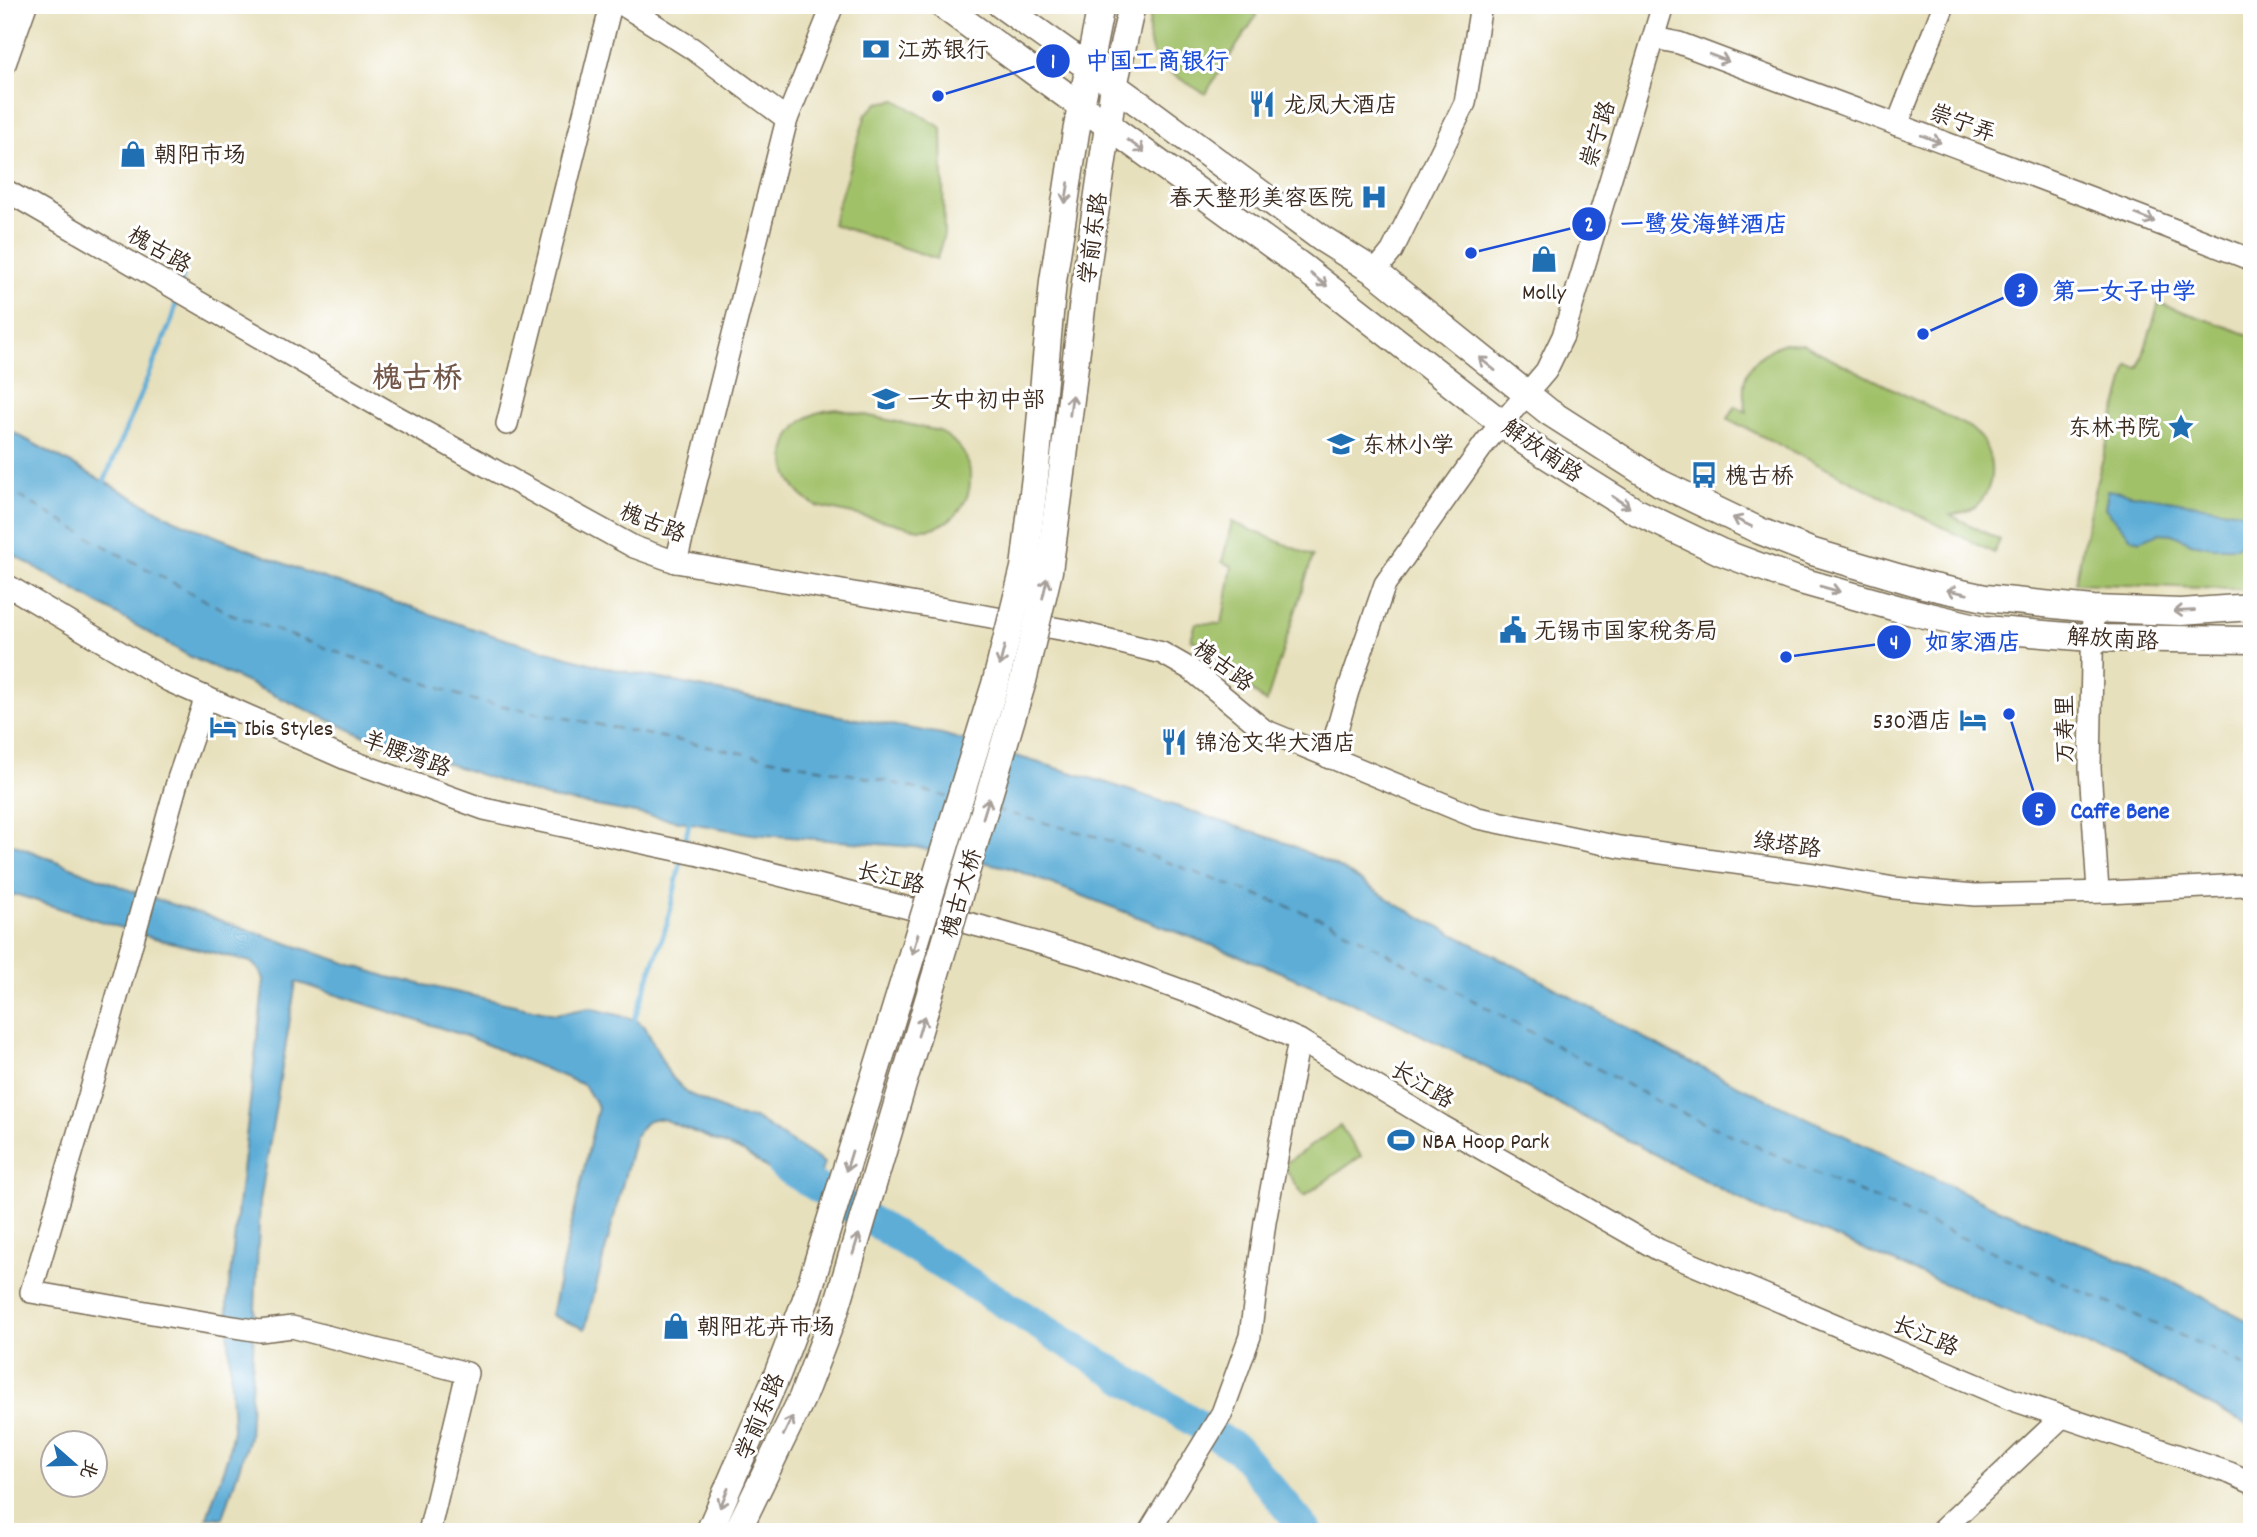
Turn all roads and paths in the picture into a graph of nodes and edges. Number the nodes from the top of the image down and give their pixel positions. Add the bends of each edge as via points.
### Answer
1 (26, 5) edge
2 (611, 5) edge
3 (624, 5) edge
4 (833, 5) edge
5 (942, 5) edge
6 (1001, 5) edge
7 (1101, 5) edge
8 (1132, 5) edge
9 (1481, 5) edge
10 (1663, 5) edge
11 (1944, 5) edge
12 (1654, 38) junction
13 (5, 64) edge
14 (1090, 68) junction
15 (1114, 86) junction
16 (1081, 106) junction
17 (788, 119) junction
18 (1897, 125) junction
19 (1108, 126) junction
20 (5, 190) edge
21 (2252, 260) edge
22 (1375, 272) junction
23 (1526, 394) junction
24 (1503, 423) junction
25 (507, 424) dead end
26 (1036, 468) joint
27 (1062, 473) joint
28 (676, 562) junction
29 (5, 584) edge
30 (2252, 607) edge
31 (2092, 609) junction
32 (2091, 638) junction
33 (2252, 640) edge
34 (206, 697) junction
35 (1329, 758) junction
36 (700, 855) joint
37 (2252, 889) edge
38 (2098, 891) junction
39 (1299, 1040) junction
40 (806, 1299) joint
41 (836, 1309) joint
42 (2062, 1416) junction
43 (2252, 1483) edge
44 (429, 1532) edge
45 (709, 1532) edge
46 (737, 1532) edge
47 (1149, 1532) edge
48 (1940, 1532) edge

1 - 13 street
2 - 25 street
3 - 17 street
4 - 17 street
5 - 16 main road, 解放南路
6 - 14 main road, 解放南路
7 - 14 main road, 学前东路
8 - 15 main road, 学前东路
9 - 22 street via 1465,103 1392,251
10 - 12 street, 崇宁路
11 - 18 street
12 -> 18 street, 崇宁弄 via 1679,43
12 - 23 street, 崇宁路 via 1563,336 1546,371
14 - 15 main road, 解放南路
14 - 16 main road, 学前东路
15 - 19 main road, 学前东路
15 - 22 main road, 解放南路 via 1321,238
16 - 19 main road, 解放南路
16 -> 26 main road, 学前东路 via 1053,281
17 - 28 street
18 -> 21 street, 崇宁弄
19 -> 24 main road, 解放南路 via 1301,266
27 -> 19 main road, 学前东路
20 - 28 street, 槐古路 via 491,469 634,547
23 -> 22 main road, 解放南路
23 - 24 street, 崇宁路
31 -> 23 main road, 解放南路 via 1985,598 1812,552 1660,483
24 -> 32 main road, 解放南路 via 1635,511 1721,552 1794,579 1984,629
24 - 35 street, 崇宁路 via 1385,584
26 -> 40 main road, 槐古大桥, bridge via 1024,568 996,681
41 -> 27 main road, 槐古大桥, bridge via 1023,681 1049,571
28 - 35 street, 槐古路 via 1077,632 1162,653 1190,669 1264,730
29 - 34 street, 羊腰湾路 via 169,681
30 -> 31 main road, 解放南路 via 2181,612
31 - 32 street, 万寿里
32 - 33 main road, 解放南路
32 - 38 street, 万寿里 via 2090,768
34 - 36 street, 羊腰湾路 via 346,759 484,809
34 - 44 street via 178,779 31,1292 260,1331 292,1327 467,1373
35 - 38 street, 绿塔路 via 1478,818 1619,847 1894,888 1975,895
36 - 39 street, 长江路 via 1098,960
37 - 38 street, 绿塔路 via 2243,885
39 - 42 street, 长江路 via 1659,1250 2010,1399
39 - 47 street via 1265,1223 1250,1336 1222,1413
40 -> 45 main road, 学前东路
46 -> 41 main road, 学前东路 via 802,1398
42 - 43 street, 长江路
42 - 48 street

